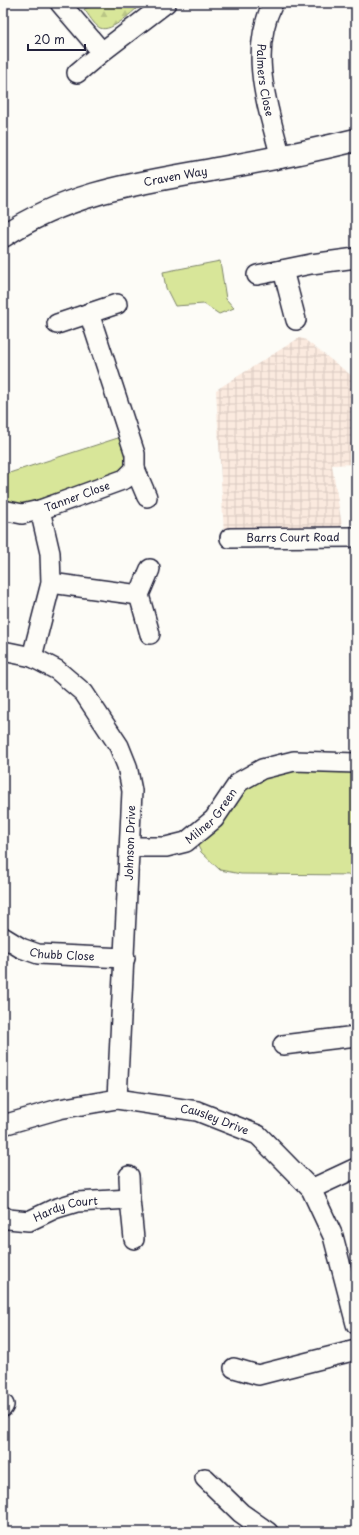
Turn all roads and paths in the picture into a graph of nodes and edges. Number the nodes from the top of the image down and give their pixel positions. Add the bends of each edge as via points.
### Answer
1 (60, 3) edge
2 (166, 3) edge
3 (273, 3) edge
4 (102, 52) junction
5 (77, 73) dead end
6 (356, 140) edge
7 (281, 158) junction
8 (3, 236) edge
9 (356, 258) edge
10 (284, 270) junction
11 (257, 275) dead end
12 (117, 304) dead end
13 (89, 313) junction
14 (296, 320) dead end
15 (57, 324) dead end
16 (135, 469) junction
17 (147, 497) dead end
18 (3, 510) edge
19 (40, 510) junction
20 (356, 537) edge
21 (230, 538) dead end
22 (150, 569) dead end
23 (51, 583) junction
24 (139, 595) junction
25 (150, 634) dead end
26 (3, 651) edge
27 (32, 657) junction
28 (356, 763) edge
29 (130, 847) junction
30 (3, 938) edge
31 (125, 958) junction
32 (356, 1036) edge
33 (283, 1045) dead end
34 (117, 1099) junction
35 (3, 1125) edge
36 (356, 1168) edge
37 (129, 1176) dead end
38 (311, 1189) junction
39 (130, 1199) junction
40 (3, 1216) edge
41 (134, 1239) dead end
42 (356, 1324) edge
43 (356, 1350) edge
44 (234, 1368) dead end
45 (205, 1478) dead end
46 (268, 1532) edge

1 - 4 street
2 - 4 street
3 - 7 street, Palmers Close via 260,47 262,85
4 - 5 street
6 - 7 street, Craven Way
7 - 8 street, Craven Way via 120,187 90,195 60,205 22,223
9 - 10 street
10 - 11 street
10 - 14 street
12 - 13 street
13 - 15 street
13 - 16 street via 135,454
16 - 17 street
16 - 19 street, Tanner Close via 125,479
18 - 19 street via 22,514
19 - 23 street, Tanner Close via 50,553
20 - 21 street, Barrs Court Road
22 - 24 street
23 - 24 street
23 - 27 street, Tanner Close
24 - 25 street
26 - 27 street, Johnson Drive
27 - 29 street, Johnson Drive via 58,670 84,693 119,746 128,766 132,791
28 - 29 street, Milner Green via 294,761 262,768 239,782 214,818 186,842 166,847
29 - 31 street, Johnson Drive
30 - 31 street, Chubb Close via 38,954
31 - 34 street, Johnson Drive
32 - 33 street
34 - 35 street, Causley Drive via 59,1109
34 - 38 street, Causley Drive via 197,1111 258,1135
36 - 38 street
37 - 39 street
38 - 42 street, Causley Drive via 333,1236
39 - 40 street, Hardy Court via 77,1202 29,1221 8,1219
39 - 41 street
43 - 44 street via 258,1375
45 - 46 street via 241,1513

